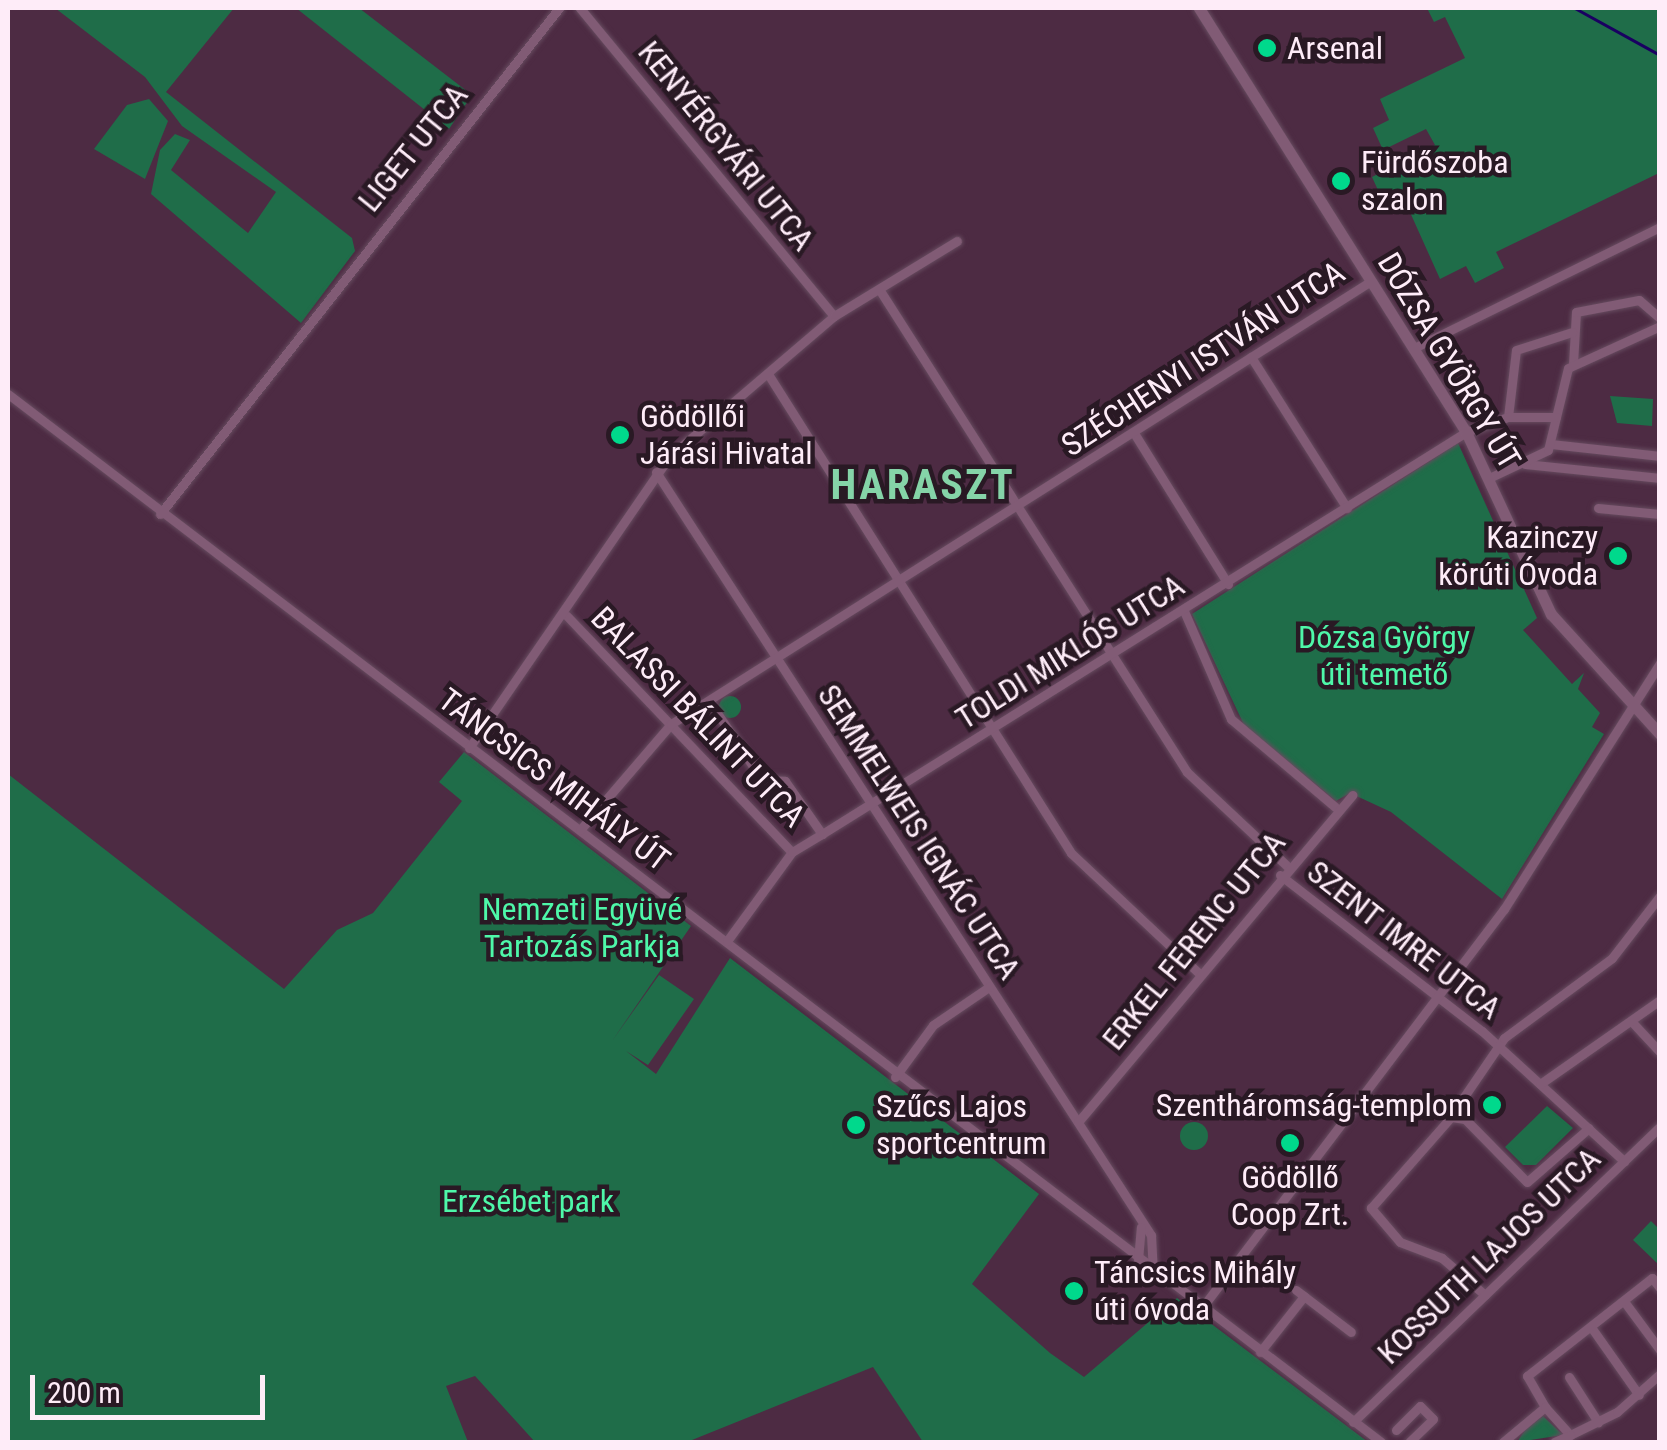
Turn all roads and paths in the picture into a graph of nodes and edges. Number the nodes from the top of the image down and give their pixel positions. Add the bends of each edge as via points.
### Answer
1 (558, 8) edge
2 (580, 8) edge
3 (1199, 8) edge
4 (1660, 226) edge
5 (957, 241) dead end
6 (1371, 281) junction
7 (879, 289) junction
8 (834, 316) junction
9 (1660, 318) edge
10 (1660, 326) edge
11 (1572, 332) junction
12 (1414, 348) junction
13 (1251, 357) junction
14 (1572, 364) junction
15 (768, 374) junction
16 (8, 394) edge
17 (1508, 417) junction
18 (1556, 417) junction
19 (1466, 432) junction
20 (1134, 433) junction
21 (1550, 444) junction
22 (1660, 456) edge
23 (1522, 464) junction
24 (656, 472) junction
25 (1489, 478) junction
26 (1660, 478) edge
27 (1018, 507) junction
28 (1347, 508) junction
29 (1598, 508) dead end
30 (160, 514) junction
31 (1660, 514) edge
32 (900, 581) junction
33 (1228, 584) junction
34 (1184, 610) junction
35 (567, 616) junction
36 (1111, 655) junction
37 (778, 658) junction
38 (1660, 663) edge
39 (709, 700) junction
40 (1632, 705) junction
41 (671, 724) junction
42 (994, 730) junction
43 (1660, 734) edge
44 (469, 748) junction
45 (1352, 795) dead end
46 (873, 803) junction
47 (1335, 807) junction
48 (580, 830) junction
49 (822, 834) junction
50 (792, 852) junction
51 (1287, 866) junction
52 (1280, 875) junction
53 (1660, 896) edge
54 (727, 942) junction
55 (1200, 974) junction
56 (989, 987) junction
57 (1436, 999) junction
58 (1660, 1000) edge
59 (1632, 1022) junction
60 (1498, 1045) junction
61 (1660, 1052) edge
62 (894, 1076) junction
63 (1540, 1084) junction
64 (1459, 1104) dead end
65 (1078, 1122) junction
66 (1660, 1127) edge
67 (1589, 1128) junction
68 (1624, 1161) junction
69 (1140, 1219) junction
70 (1138, 1260) junction
71 (1153, 1272) junction
72 (1660, 1288) edge
73 (1484, 1295) junction
74 (1626, 1304) dead end
75 (1201, 1309) junction
76 (1592, 1327) junction
77 (1351, 1332) dead end
78 (1660, 1350) edge
79 (1260, 1352) junction
80 (1660, 1374) edge
81 (1568, 1377) dead end
82 (1639, 1395) junction
83 (1545, 1407) junction
84 (1352, 1422) junction
85 (1598, 1422) junction
86 (1396, 1430) dead end
87 (1570, 1435) junction
88 (1381, 1442) edge
89 (1409, 1442) edge
90 (1503, 1442) edge
91 (1554, 1442) edge

1 - 30 street, LIGET UTCA
2 - 8 street, KENYÉRGYÁRI UTCA
3 - 6 main road, DÓZSA GYÖRGY ÚT
4 - 12 street
5 - 7 street
6 - 12 main road, DÓZSA GYÖRGY ÚT
6 - 13 street, SZÉCHENYI ISTVÁN UTCA
7 - 8 street
7 - 27 street
8 - 15 street
9 - 11 street via 1639,300 1576,312
10 - 14 street
11 - 14 street
11 - 17 street via 1516,350
12 - 19 main road, DÓZSA GYÖRGY ÚT
13 - 20 street, SZÉCHENYI ISTVÁN UTCA
13 - 28 street
14 - 18 street
15 - 24 street
15 - 32 street
16 - 30 street, TÁNCSICS MIHÁLY ÚT
17 - 18 street, TOLDI MIKLÓS UTCA
17 - 19 street, TOLDI MIKLÓS UTCA
18 - 21 street
19 - 25 main road, DÓZSA GYÖRGY ÚT
19 - 28 street, TOLDI MIKLÓS UTCA
20 - 27 street, SZÉCHENYI ISTVÁN UTCA
20 - 33 street
21 - 22 street
21 - 23 street
23 - 25 street
23 - 26 street
24 - 35 street
24 - 37 street, SEMMELWEIS IGNÁC UTCA
25 - 40 main road, DÓZSA GYÖRGY ÚT via 1551,614
27 - 32 street, SZÉCHENYI ISTVÁN UTCA
27 - 36 street
28 - 33 street, TOLDI MIKLÓS UTCA
29 - 31 street
30 - 44 street, TÁNCSICS MIHÁLY ÚT
32 - 37 street, SZÉCHENYI ISTVÁN UTCA
32 - 42 street
33 - 34 street, TOLDI MIKLÓS UTCA
34 - 36 street, TOLDI MIKLÓS UTCA
34 - 47 street via 1232,719
35 - 41 street, BALASSI BÁLINT UTCA
35 - 44 street
36 - 42 street, TOLDI MIKLÓS UTCA
36 - 51 street via 1192,779
37 - 39 street, SZÉCHENYI ISTVÁN UTCA
37 - 46 street, SEMMELWEIS IGNÁC UTCA
38 - 40 street
39 - 41 street, SZÉCHENYI ISTVÁN UTCA
39 - 49 street via 762,780 786,781
40 - 43 main road, DÓZSA GYÖRGY ÚT
40 - 57 street via 1530,872
41 - 48 street, SZÉCHENYI ISTVÁN UTCA
41 - 50 street, BALASSI BÁLINT UTCA
42 - 46 street, TOLDI MIKLÓS UTCA
42 - 55 street via 1088,874
44 - 48 street, TÁNCSICS MIHÁLY ÚT
45 - 47 street, ERKEL FERENC UTCA
46 - 49 street, TOLDI MIKLÓS UTCA
46 - 56 street, SEMMELWEIS IGNÁC UTCA
47 - 51 street, ERKEL FERENC UTCA
48 - 54 street, TÁNCSICS MIHÁLY ÚT
49 - 50 street, TOLDI MIKLÓS UTCA
50 - 54 street, TOLDI MIKLÓS UTCA
51 - 52 street, ERKEL FERENC UTCA
52 - 55 street, ERKEL FERENC UTCA
52 - 57 street, SZENT IMRE UTCA
53 - 60 street via 1621,950
54 - 62 street, TÁNCSICS MIHÁLY ÚT
55 - 65 street, ERKEL FERENC UTCA
56 - 62 street via 933,1025
56 - 65 street, SEMMELWEIS IGNÁC UTCA
57 - 60 street, SZENT IMRE UTCA
57 - 75 street
58 - 59 street
59 - 61 street
59 - 63 street
60 - 63 street, SZENT IMRE UTCA
60 - 64 street, SZENT IMRE UTCA
62 - 70 street, TÁNCSICS MIHÁLY ÚT
63 - 67 street, SZENT IMRE UTCA
65 - 69 street, SEMMELWEIS IGNÁC UTCA
66 - 68 street, KOSSUTH LAJOS UTCA
67 - 68 street, SZENT IMRE UTCA
67 - 73 street via 1527,1182 1465,1118 1451,1117 1371,1208 1400,1242 1442,1258
68 - 73 street, KOSSUTH LAJOS UTCA
69 - 70 street
69 - 71 street, SEMMELWEIS IGNÁC UTCA via 1158,1254
70 - 71 street, TÁNCSICS MIHÁLY ÚT
71 - 75 street, TÁNCSICS MIHÁLY ÚT
72 - 76 street via 1652,1278
73 - 84 street, KOSSUTH LAJOS UTCA
74 - 78 street
75 - 79 street, TÁNCSICS MIHÁLY ÚT
76 - 82 street
76 - 83 street via 1525,1379
77 - 79 street via 1300,1293
79 - 84 street, TÁNCSICS MIHÁLY ÚT
80 - 82 street
81 - 85 street
82 - 85 street
83 - 87 street
83 - 90 street
84 - 88 street, TÁNCSICS MIHÁLY ÚT
85 - 87 street
86 - 89 street via 1420,1406 1433,1418
87 - 91 street

